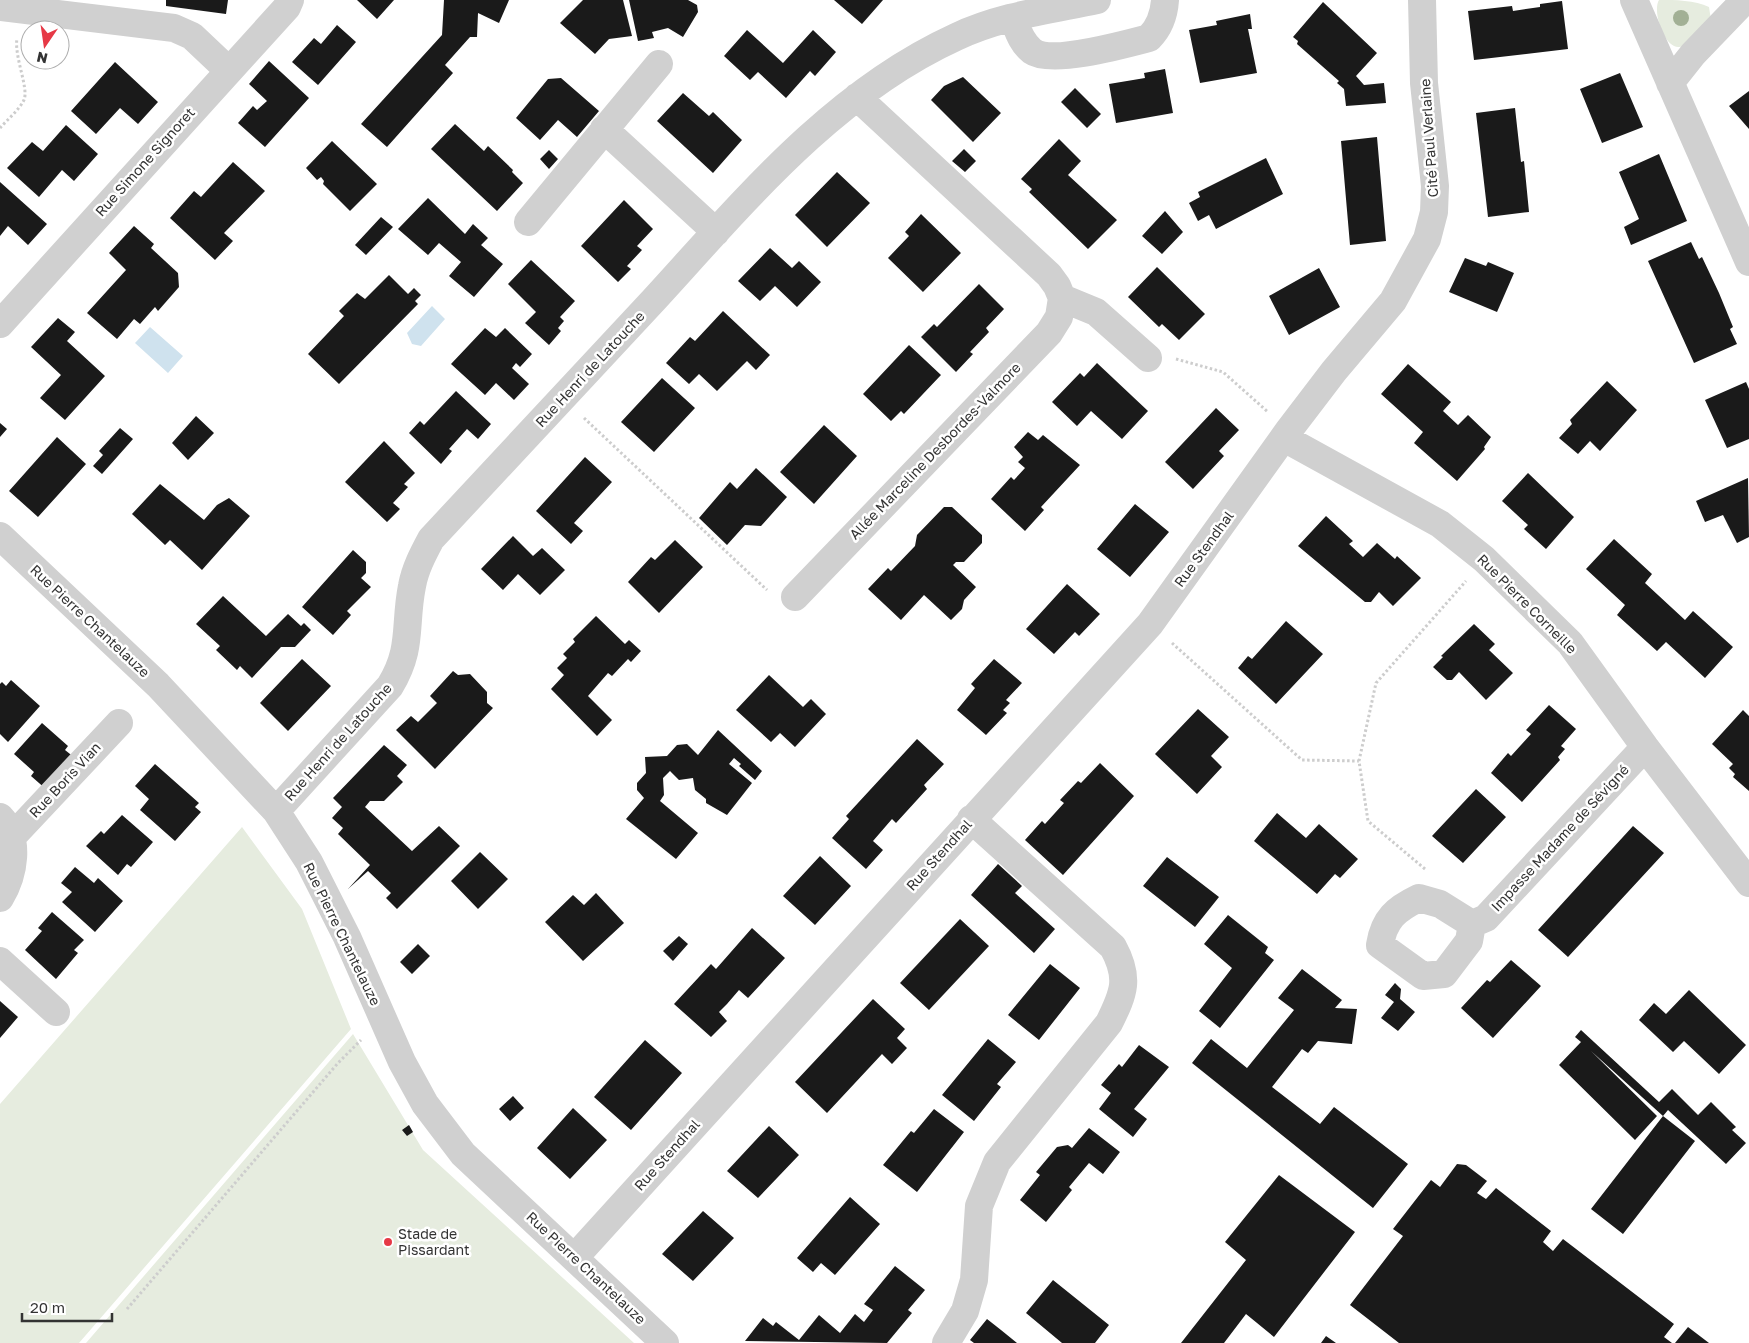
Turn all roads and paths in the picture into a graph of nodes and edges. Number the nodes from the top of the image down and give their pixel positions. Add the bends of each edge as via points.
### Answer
1 (290, 0) edge
2 (1097, 0) edge
3 (1165, 0) edge
4 (1422, 0) edge
5 (1634, 0) edge
6 (1745, 0) edge
7 (10, 8) edge
8 (1013, 18) junction
9 (659, 64) dead end
10 (228, 70) junction
11 (1670, 83) junction
12 (858, 97) junction
13 (0, 128) edge
14 (604, 129) junction
15 (528, 222) dead end
16 (716, 232) junction
17 (1749, 262) edge
18 (1062, 298) junction
19 (0, 324) edge
20 (1148, 358) joint
21 (562, 399) junction
22 (1286, 434) junction
23 (0, 536) edge
24 (1484, 559) junction
25 (795, 597) joint
26 (1150, 624) junction
27 (119, 723) dead end
28 (1645, 747) junction
29 (1359, 761) junction
30 (276, 811) junction
31 (971, 819) junction
32 (6, 827) edge
33 (1426, 870) dead end
34 (1749, 883) edge
35 (0, 898) edge
36 (1472, 924) dead end
37 (0, 961) edge
38 (56, 1012) dead end
39 (382, 1018) junction
40 (575, 1256) junction
41 (127, 1309) dead end
42 (665, 1343) edge
43 (946, 1343) edge

1 - 10 street, Rue Simone Signoret
2 - 8 street, Rue Henri de Latouche
3 - 8 street via 1161,21 1149,38 1058,56 1042,56 1033,52 1021,40
4 - 22 street, Cité Paul Verlaine via 1424,83 1435,186 1434,212 1427,239 1393,301
5 - 11 street
6 - 11 street
7 - 10 street via 174,28 192,36
7 - 13 path via 18,64 26,90 24,101
8 - 12 street, Rue Henri de Latouche via 955,37
9 - 14 street
10 - 19 street, Rue Simone Signoret
11 - 17 street
12 - 16 street, Rue Henri de Latouche via 803,142
12 - 18 street via 1050,274
14 - 15 street
14 - 16 street
16 - 21 street, Rue Henri de Latouche
18 - 20 street via 1096,312
18 - 25 street, Allée Marceline Desbordes-Valmore via 1059,317 1049,332
20 - 22 path via 1169,357 1223,372
21 - 25 path via 770,592
21 - 30 street, Rue Henri de Latouche via 431,539 419,561 412,585 407,643 401,668 390,686
22 - 24 street, Rue Pierre Corneille via 1440,524
22 - 26 street, Rue Stendhal
23 - 30 street, Rue Pierre Chantelauze via 158,685
24 - 28 street, Rue Pierre Corneille via 1570,643
24 - 29 path via 1376,683
26 - 29 path via 1302,760
26 - 31 street, Rue Stendhal
27 - 32 street, Rue Boris Vian
28 - 34 street, Rue Pierre Corneille
28 - 36 street, Impasse Madame de Sévigné via 1486,918
29 - 33 path via 1368,820
30 - 39 street, Rue Pierre Chantelauze via 313,871
31 - 40 street, Rue Stendhal
31 - 43 street via 1113,947 1122,963 1125,981 1109,1023 997,1162 986,1184 979,1206 974,1280 965,1311
32 - 35 street, Rue Boris Vian via 14,861 9,884
37 - 38 street
39 - 40 street, Rue Pierre Chantelauze via 425,1104 463,1154
39 - 41 path via 338,1063
40 - 42 street, Rue Pierre Chantelauze

